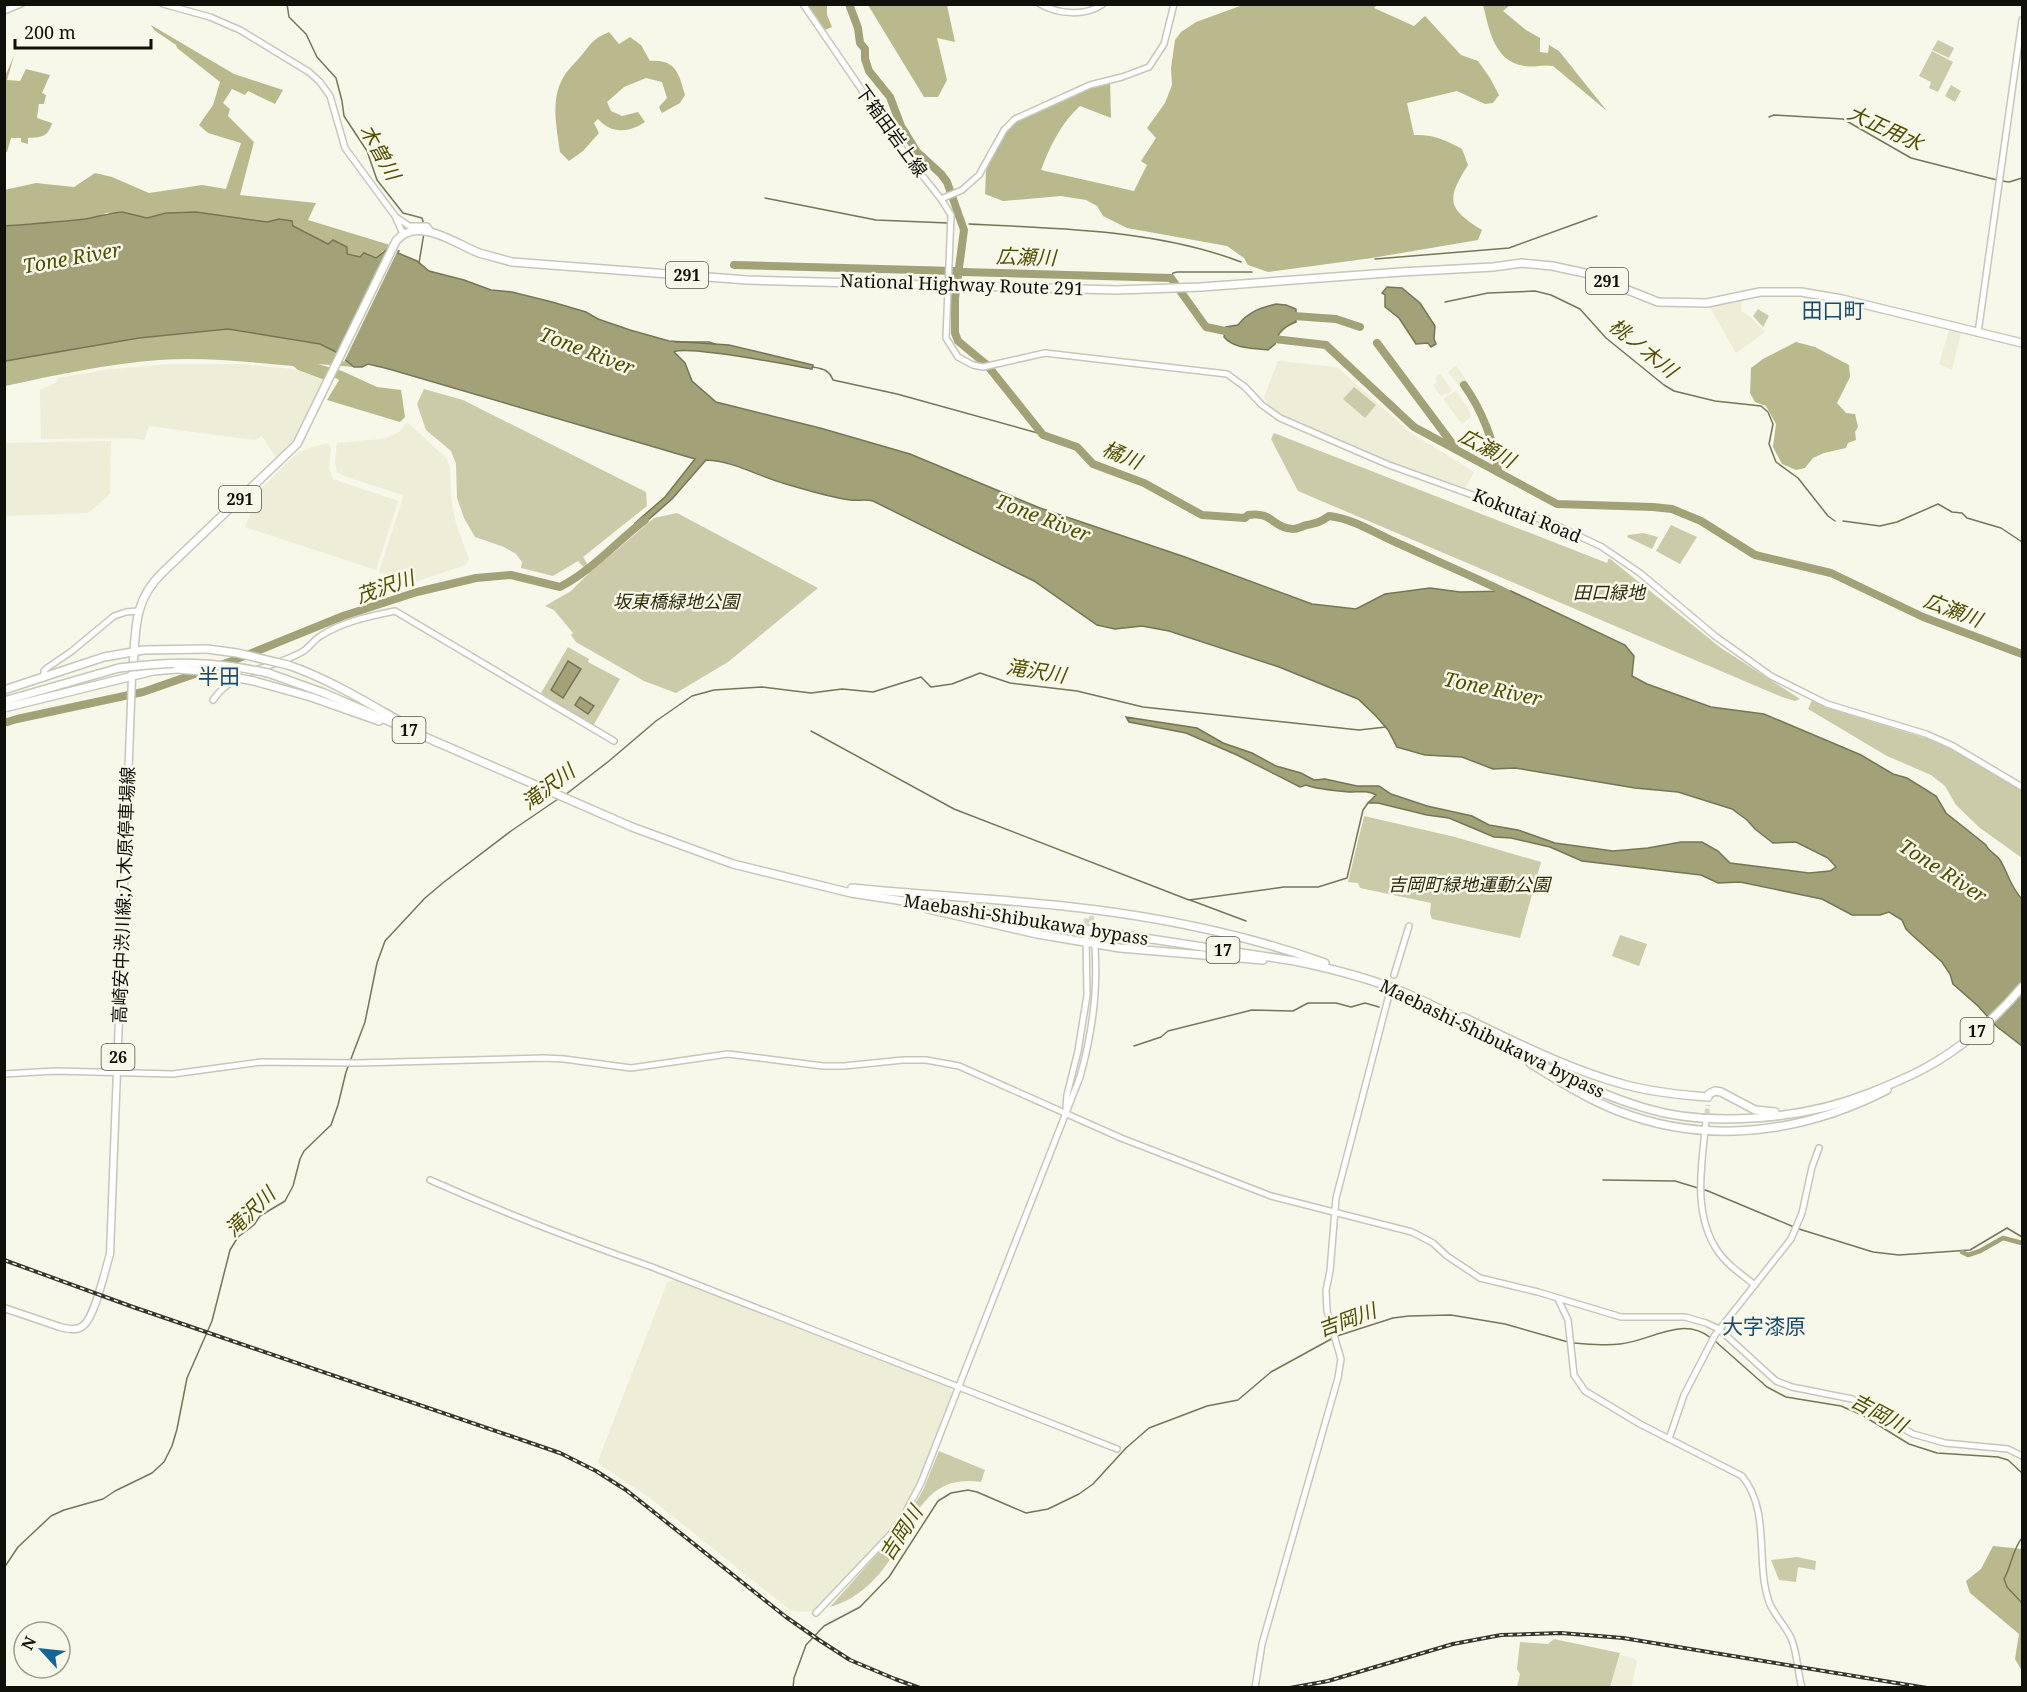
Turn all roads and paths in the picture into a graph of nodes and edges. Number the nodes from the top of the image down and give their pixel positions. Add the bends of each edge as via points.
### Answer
1 (21, 4) edge
2 (163, 4) edge
3 (803, 4) edge
4 (1040, 4) edge
5 (1103, 4) edge
6 (1174, 4) edge
7 (4, 11) edge
8 (2022, 20) edge
9 (944, 198) junction
10 (395, 216) junction
11 (426, 229) junction
12 (403, 234) junction
13 (951, 285) junction
14 (1978, 333) junction
15 (2022, 343) edge
16 (138, 611) junction
17 (135, 651) junction
18 (132, 676) junction
19 (44, 678) junction
20 (4, 690) edge
21 (213, 700) dead end
22 (4, 701) edge
23 (4, 708) edge
24 (396, 724) junction
25 (430, 738) junction
26 (614, 741) dead end
27 (2022, 787) edge
28 (810, 884) junction
29 (851, 892) junction
30 (1409, 926) dead end
31 (1086, 939) junction
32 (1094, 940) junction
33 (1295, 961) junction
34 (1394, 975) dead end
35 (1360, 976) junction
36 (2022, 987) edge
37 (1390, 991) dead end
38 (1408, 994) junction
39 (1451, 1015) junction
40 (117, 1072) junction
41 (4, 1074) edge
42 (1862, 1099) junction
43 (1825, 1108) junction
44 (1066, 1113) junction
45 (1707, 1121) tunnel mouth
46 (1705, 1132) junction
47 (1819, 1148) dead end
48 (430, 1180) dead end
49 (1334, 1212) junction
50 (1755, 1285) junction
51 (1558, 1299) junction
52 (4, 1308) edge
53 (1717, 1332) junction
54 (959, 1387) junction
55 (1669, 1440) junction
56 (1117, 1449) dead end
57 (2022, 1456) edge
58 (816, 1613) dead end
59 (1255, 1688) edge
60 (1802, 1688) edge

1 - 7 street
2 - 10 street via 240,30 320,82 330,96 345,148
3 - 9 street, 下箱田岩上線 via 907,156
4 - 5 street via 1052,10 1073,12 1090,11
6 - 9 street via 1164,44 1149,67 1090,85 1015,119 1004,130 980,175
8 - 14 street
9 - 13 street, 下箱田岩上線 via 952,218
10 - 11 street via 409,226
10 - 12 street
11 - 12 highway
11 - 13 highway, National Highway Route 291 / 291 via 480,253 512,262 747,280
12 - 16 highway, 291 via 291,451 154,581
13 - 14 highway, National Highway Route 291 / 291 via 1180,288 1522,263 1585,273 1658,302 1707,303 1760,292 1801,291
13 - 27 street, Kokutai Road via 946,334 949,346 966,362 983,367 1045,353 1227,374 1280,418 1389,465 1556,525 1592,542 1640,573 1715,636 1780,681 1827,704 1941,740
14 - 15 highway, National Highway Route 291 / 291
16 - 17 highway, 291
16 - 19 street via 114,616 47,668
17 - 18 highway, 291
17 - 19 highway, 17 via 104,657
17 - 25 highway, 17, bridge via 207,649 288,665 338,686
18 - 23 highway, 17
18 - 24 highway, 17, bridge via 177,669 201,671 254,681 379,722
18 - 40 main road, 高崎安中渋川線;八木原停車場線 / 26
19 - 20 highway, 17
21 - 26 street via 234,680 302,652 326,633 395,611
22 - 24 highway, Maebashi-Shibukawa bypass / 17, bridge via 119,668 191,662 268,672
24 - 25 highway, Maebashi-Shibukawa bypass / 17
25 - 28 highway, Maebashi-Shibukawa bypass / 17 via 632,827 733,864
28 - 29 highway, Maebashi-Shibukawa bypass / 17
28 - 35 highway via 1161,920 1297,953
29 - 31 highway via 867,899 1036,934
29 - 33 highway, Maebashi-Shibukawa bypass / 17
30 - 34 street
31 - 32 highway
31 - 44 street via 1086,1005
32 - 33 highway via 1120,948
32 - 44 street via 1096,984 1092,1023 1080,1077
33 - 35 highway, Maebashi-Shibukawa bypass / 17
35 - 38 highway, Maebashi-Shibukawa bypass / 17
36 - 42 highway, Maebashi-Shibukawa bypass / 17 via 1980,1029 1926,1068
37 - 49 street
38 - 39 highway, Maebashi-Shibukawa bypass / 17
38 - 43 highway via 1607,1079 1708,1099 1715,1091 1721,1092 1762,1112
39 - 43 highway, Maebashi-Shibukawa bypass / 17 via 1574,1081 1647,1109 1703,1118 1744,1119
39 - 46 highway via 1594,1100 1644,1120
40 - 41 street
40 - 44 street via 173,1074 261,1062 543,1058 631,1068 728,1054 824,1066 926,1060 959,1066
40 - 52 main road, 高崎安中渋川線;八木原停車場線 / 26 via 110,1254 89,1318 79,1328 69,1330
42 - 43 highway, Maebashi-Shibukawa bypass / 17
42 - 46 highway via 1813,1120 1753,1131
44 - 49 street via 1271,1196
44 - 54 street
45 - 46 street
46 - 50 street via 1701,1211 1707,1231 1730,1265
47 - 50 street via 1791,1239
48 - 54 street via 480,1203
49 - 51 street via 1412,1232 1480,1278
49 - 59 street via 1326,1290 1327,1311 1341,1359 1338,1378 1262,1644
50 - 53 street
51 - 53 street via 1621,1317 1685,1317 1706,1323
51 - 55 street via 1568,1320 1574,1375 1585,1391
53 - 55 street via 1684,1395
53 - 57 street via 1776,1381 1792,1388 1852,1400 1913,1434 1945,1443 2008,1449
54 - 56 street
54 - 58 street via 921,1484 902,1519
55 - 60 street via 1742,1476 1749,1484 1760,1523 1769,1603 1790,1635

